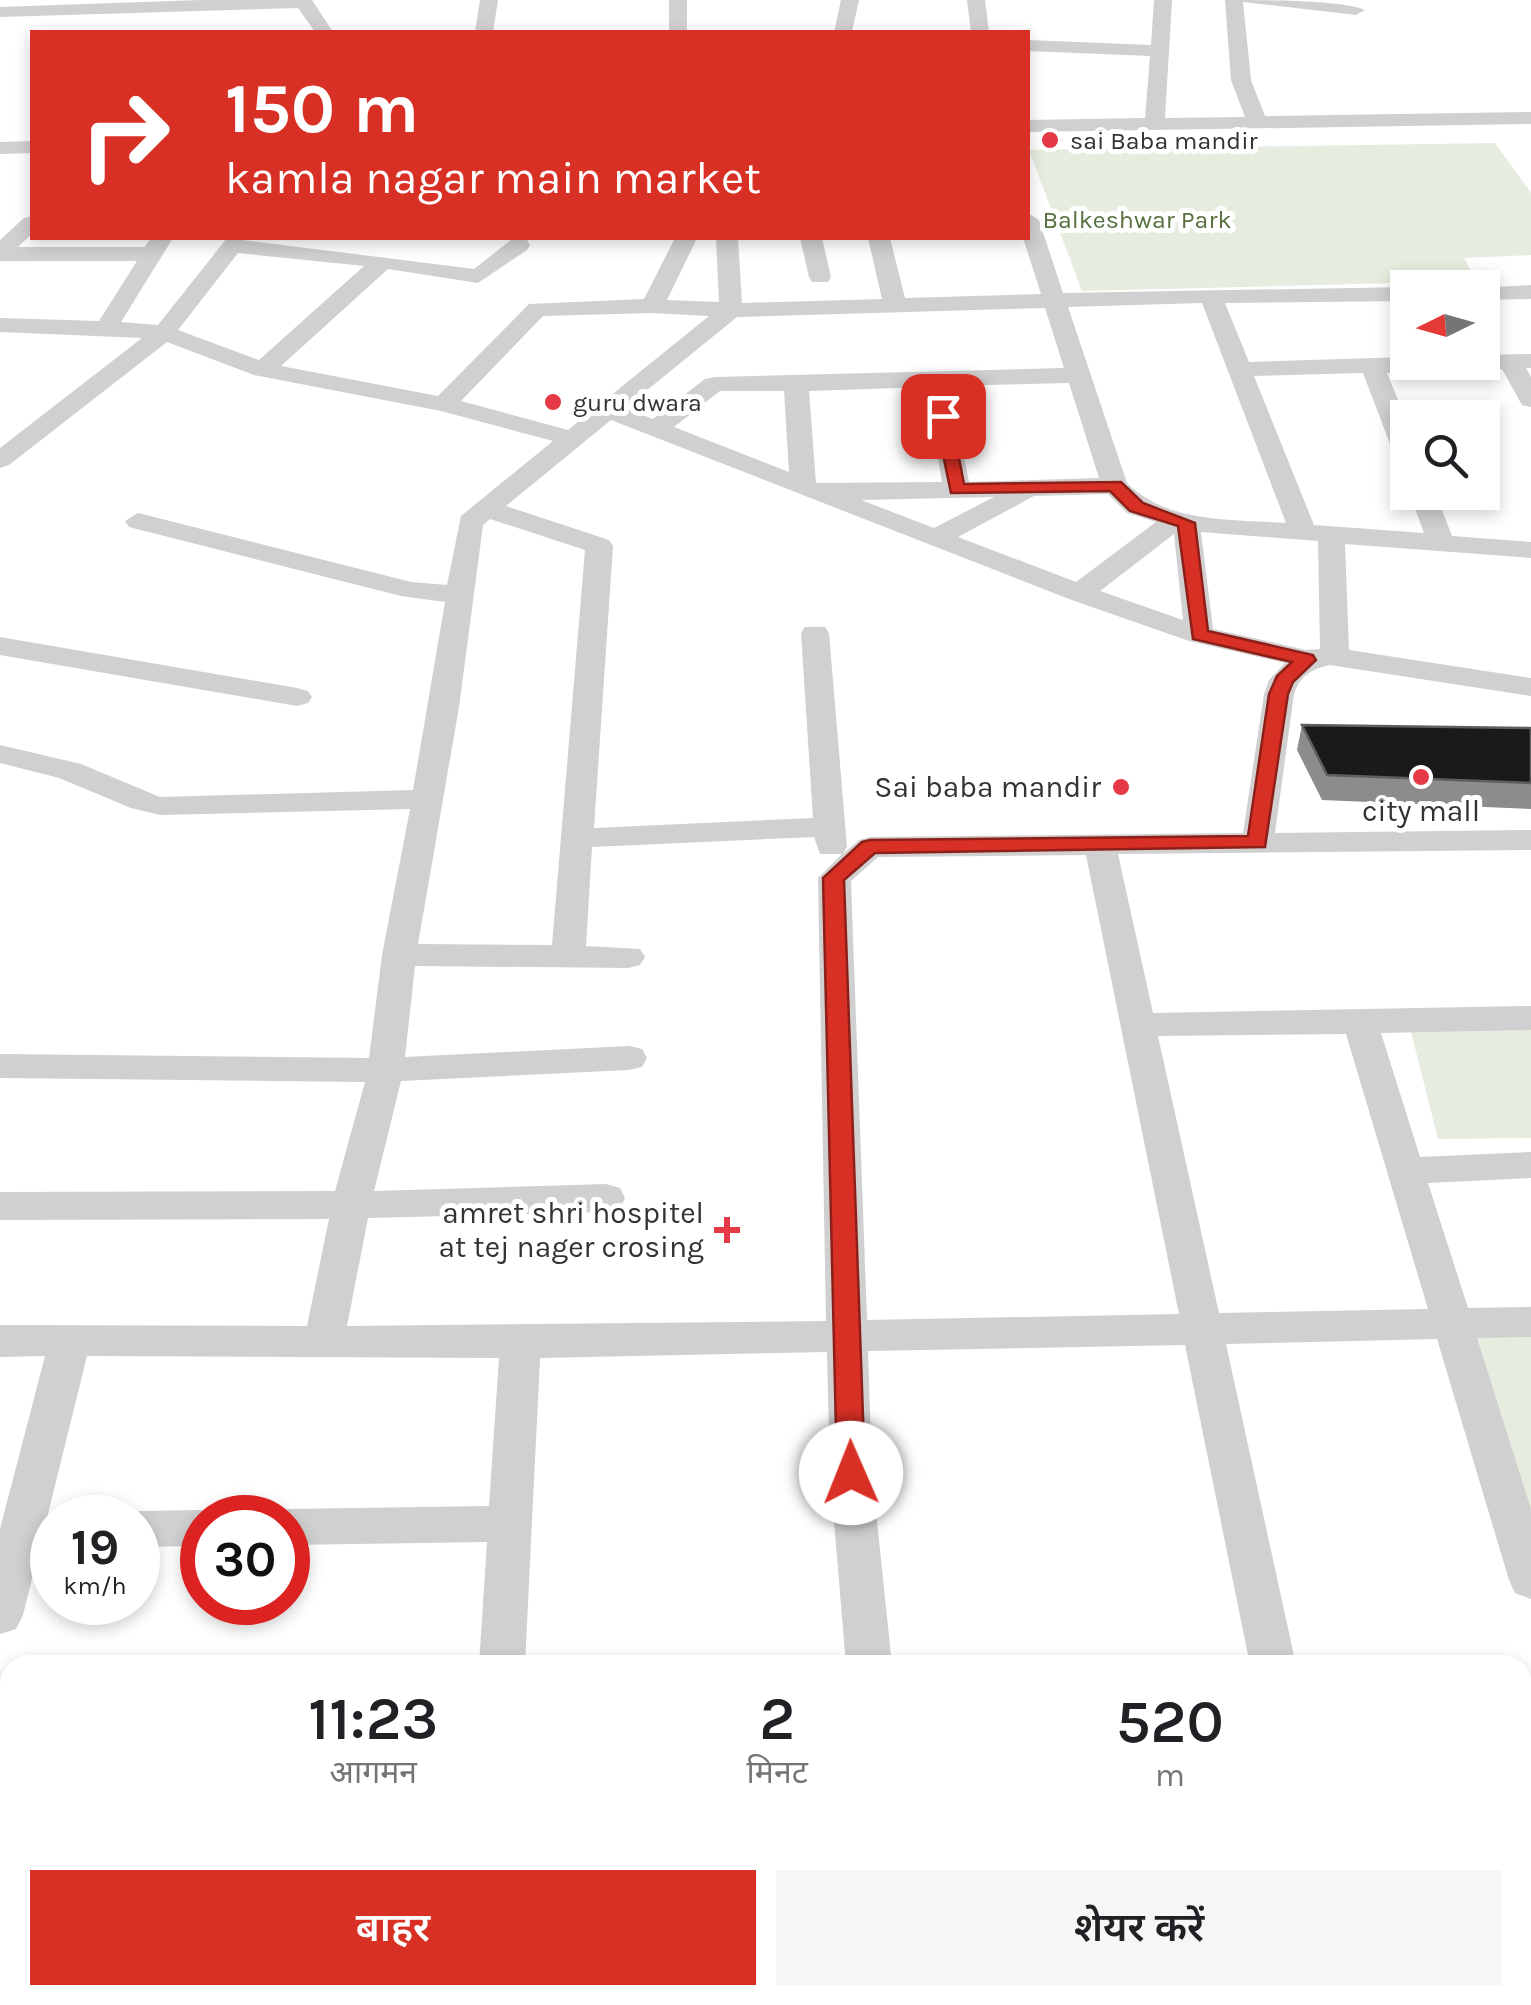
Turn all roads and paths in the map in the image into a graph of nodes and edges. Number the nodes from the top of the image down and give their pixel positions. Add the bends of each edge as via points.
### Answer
1 (489, 0) edge
2 (678, 0) edge
3 (850, 0) edge
4 (976, 0) edge
5 (1163, 0) edge
6 (1234, 0) edge
7 (1250, 0) edge
8 (303, 1) edge
9 (171, 8) junction
10 (1356, 10) dead end
11 (0, 12) edge
12 (165, 30) edge
13 (323, 30) edge
14 (484, 30) edge
15 (678, 30) edge
16 (844, 30) edge
17 (980, 30) edge
18 (1030, 44) edge
19 (1158, 52) junction
20 (1531, 118) edge
21 (1258, 122) junction
22 (1155, 124) junction
23 (1030, 126) edge
24 (30, 147) edge
25 (0, 148) edge
26 (1030, 227) edge
27 (18, 230) edge
28 (685, 240) edge
29 (728, 240) edge
30 (811, 240) edge
31 (879, 240) edge
32 (235, 242) edge
33 (519, 245) dead end
34 (157, 246) edge
35 (0, 253) edge
36 (382, 260) junction
37 (820, 277) dead end
38 (1531, 292) edge
39 (1500, 293) edge
40 (1390, 294) edge
41 (1212, 296) junction
42 (1052, 299) junction
43 (894, 305) junction
44 (652, 306) junction
45 (731, 310) junction
46 (0, 324) edge
47 (106, 328) junction
48 (164, 333) junction
49 (1520, 361) edge
50 (1390, 365) edge
51 (1372, 366) junction
52 (1239, 368) junction
53 (263, 370) junction
54 (1078, 375) junction
55 (937, 380) junction
56 (796, 384) junction
57 (1531, 400) edge
58 (444, 404) junction
59 (608, 410) junction
60 (1390, 412) edge
61 (655, 429) junction
62 (12, 437) edge
63 (573, 439) junction
64 (0, 460) edge
65 (1115, 486) junction
66 (1030, 488) junction
67 (811, 490) junction
68 (957, 490) junction
69 (487, 509) junction
70 (1429, 510) edge
71 (138, 521) dead end
72 (1180, 522) junction
73 (1317, 532) junction
74 (936, 538) junction
75 (1441, 542) junction
76 (1531, 550) edge
77 (1079, 593) junction
78 (458, 595) junction
79 (815, 633) dead end
80 (1200, 635) junction
81 (0, 646) edge
82 (1320, 658) junction
83 (1531, 687) edge
84 (297, 697) dead end
85 (0, 754) edge
86 (425, 799) junction
87 (829, 827) junction
88 (576, 838) junction
89 (1531, 840) edge
90 (1258, 843) junction
91 (1100, 844) junction
92 (834, 878) junction
93 (399, 956) junction
94 (568, 956) junction
95 (628, 957) dead end
96 (1531, 1018) edge
97 (1360, 1022) junction
98 (1139, 1024) junction
99 (629, 1058) dead end
100 (0, 1066) edge
101 (386, 1070) junction
102 (1531, 1165) edge
103 (1404, 1170) junction
104 (606, 1198) dead end
105 (351, 1205) junction
106 (0, 1206) edge
107 (1531, 1322) edge
108 (1450, 1323) junction
109 (1204, 1328) junction
110 (850, 1333) junction
111 (70, 1340) junction
112 (0, 1342) edge
113 (324, 1342) junction
114 (520, 1343) junction
115 (43, 1495) edge
116 (508, 1524) junction
117 (310, 1527) edge
118 (30, 1545) edge
119 (1531, 1580) edge
120 (1, 1608) edge
121 (502, 1655) edge
122 (868, 1655) edge
123 (1272, 1655) edge

1 - 14 street
2 - 15 street
3 - 16 street
4 - 17 street
5 - 19 street
6 - 21 street via 1241,80
7 - 10 street
8 - 9 street
8 - 13 street
9 - 11 street
9 - 12 street
18 - 19 street
19 - 22 street
20 - 21 street
21 - 22 street
22 - 23 street
24 - 25 street
26 - 42 street
27 - 35 street
28 - 44 street
29 - 45 street
30 - 37 street
31 - 43 street
32 - 36 street
32 - 48 street
33 - 36 street via 478,276
34 - 35 street
34 - 47 street
36 - 53 street
38 - 39 street
40 - 41 street
41 - 42 street
41 - 52 street
42 - 43 street
42 - 54 street
43 - 45 street
44 - 45 street
44 - 58 street via 537,309
45 - 59 street
46 - 47 street
47 - 48 street
48 - 53 street
48 - 62 street
49 - 57 street
50 - 51 street
51 - 52 street
51 - 60 street
52 - 73 street
53 - 58 street
54 - 55 street
54 - 65 street
55 - 56 street
55 - 68 street
56 - 61 street via 714,384
56 - 67 street
58 - 63 street
59 - 61 street
59 - 63 street
61 - 67 street
62 - 64 street
63 - 69 street
65 - 66 street
65 - 72 street via 1136,507
66 - 68 street
66 - 74 street
67 - 68 street
67 - 74 street
69 - 78 street via 466,530
69 - 88 street via 599,546
70 - 75 street
71 - 78 street via 411,590
72 - 73 street
72 - 77 street
72 - 80 street
73 - 75 street
73 - 82 street
74 - 77 street
75 - 76 street
77 - 80 street
78 - 86 street
79 - 87 street
80 - 82 street
81 - 84 street
82 - 83 street
82 - 90 street via 1284,680 1279,694
85 - 86 street via 56,765 138,803 160,806
86 - 93 street
87 - 88 street
87 - 92 street
88 - 94 street
89 - 90 street
90 - 91 street
91 - 92 street via 870,847
91 - 98 street
92 - 110 street
93 - 94 street
93 - 101 street
94 - 95 street
96 - 97 street
97 - 98 street
97 - 103 street
98 - 109 street
99 - 101 street
100 - 101 street
101 - 105 street
102 - 103 street
103 - 108 street
104 - 105 street
105 - 106 street
105 - 113 street
107 - 108 street
108 - 109 street
108 - 119 street
109 - 110 street
109 - 123 street
110 - 114 street
110 - 122 street via 851,1473
111 - 112 street
111 - 113 street
111 - 115 street
113 - 114 street
114 - 116 street
116 - 117 street
116 - 121 street
118 - 120 street

